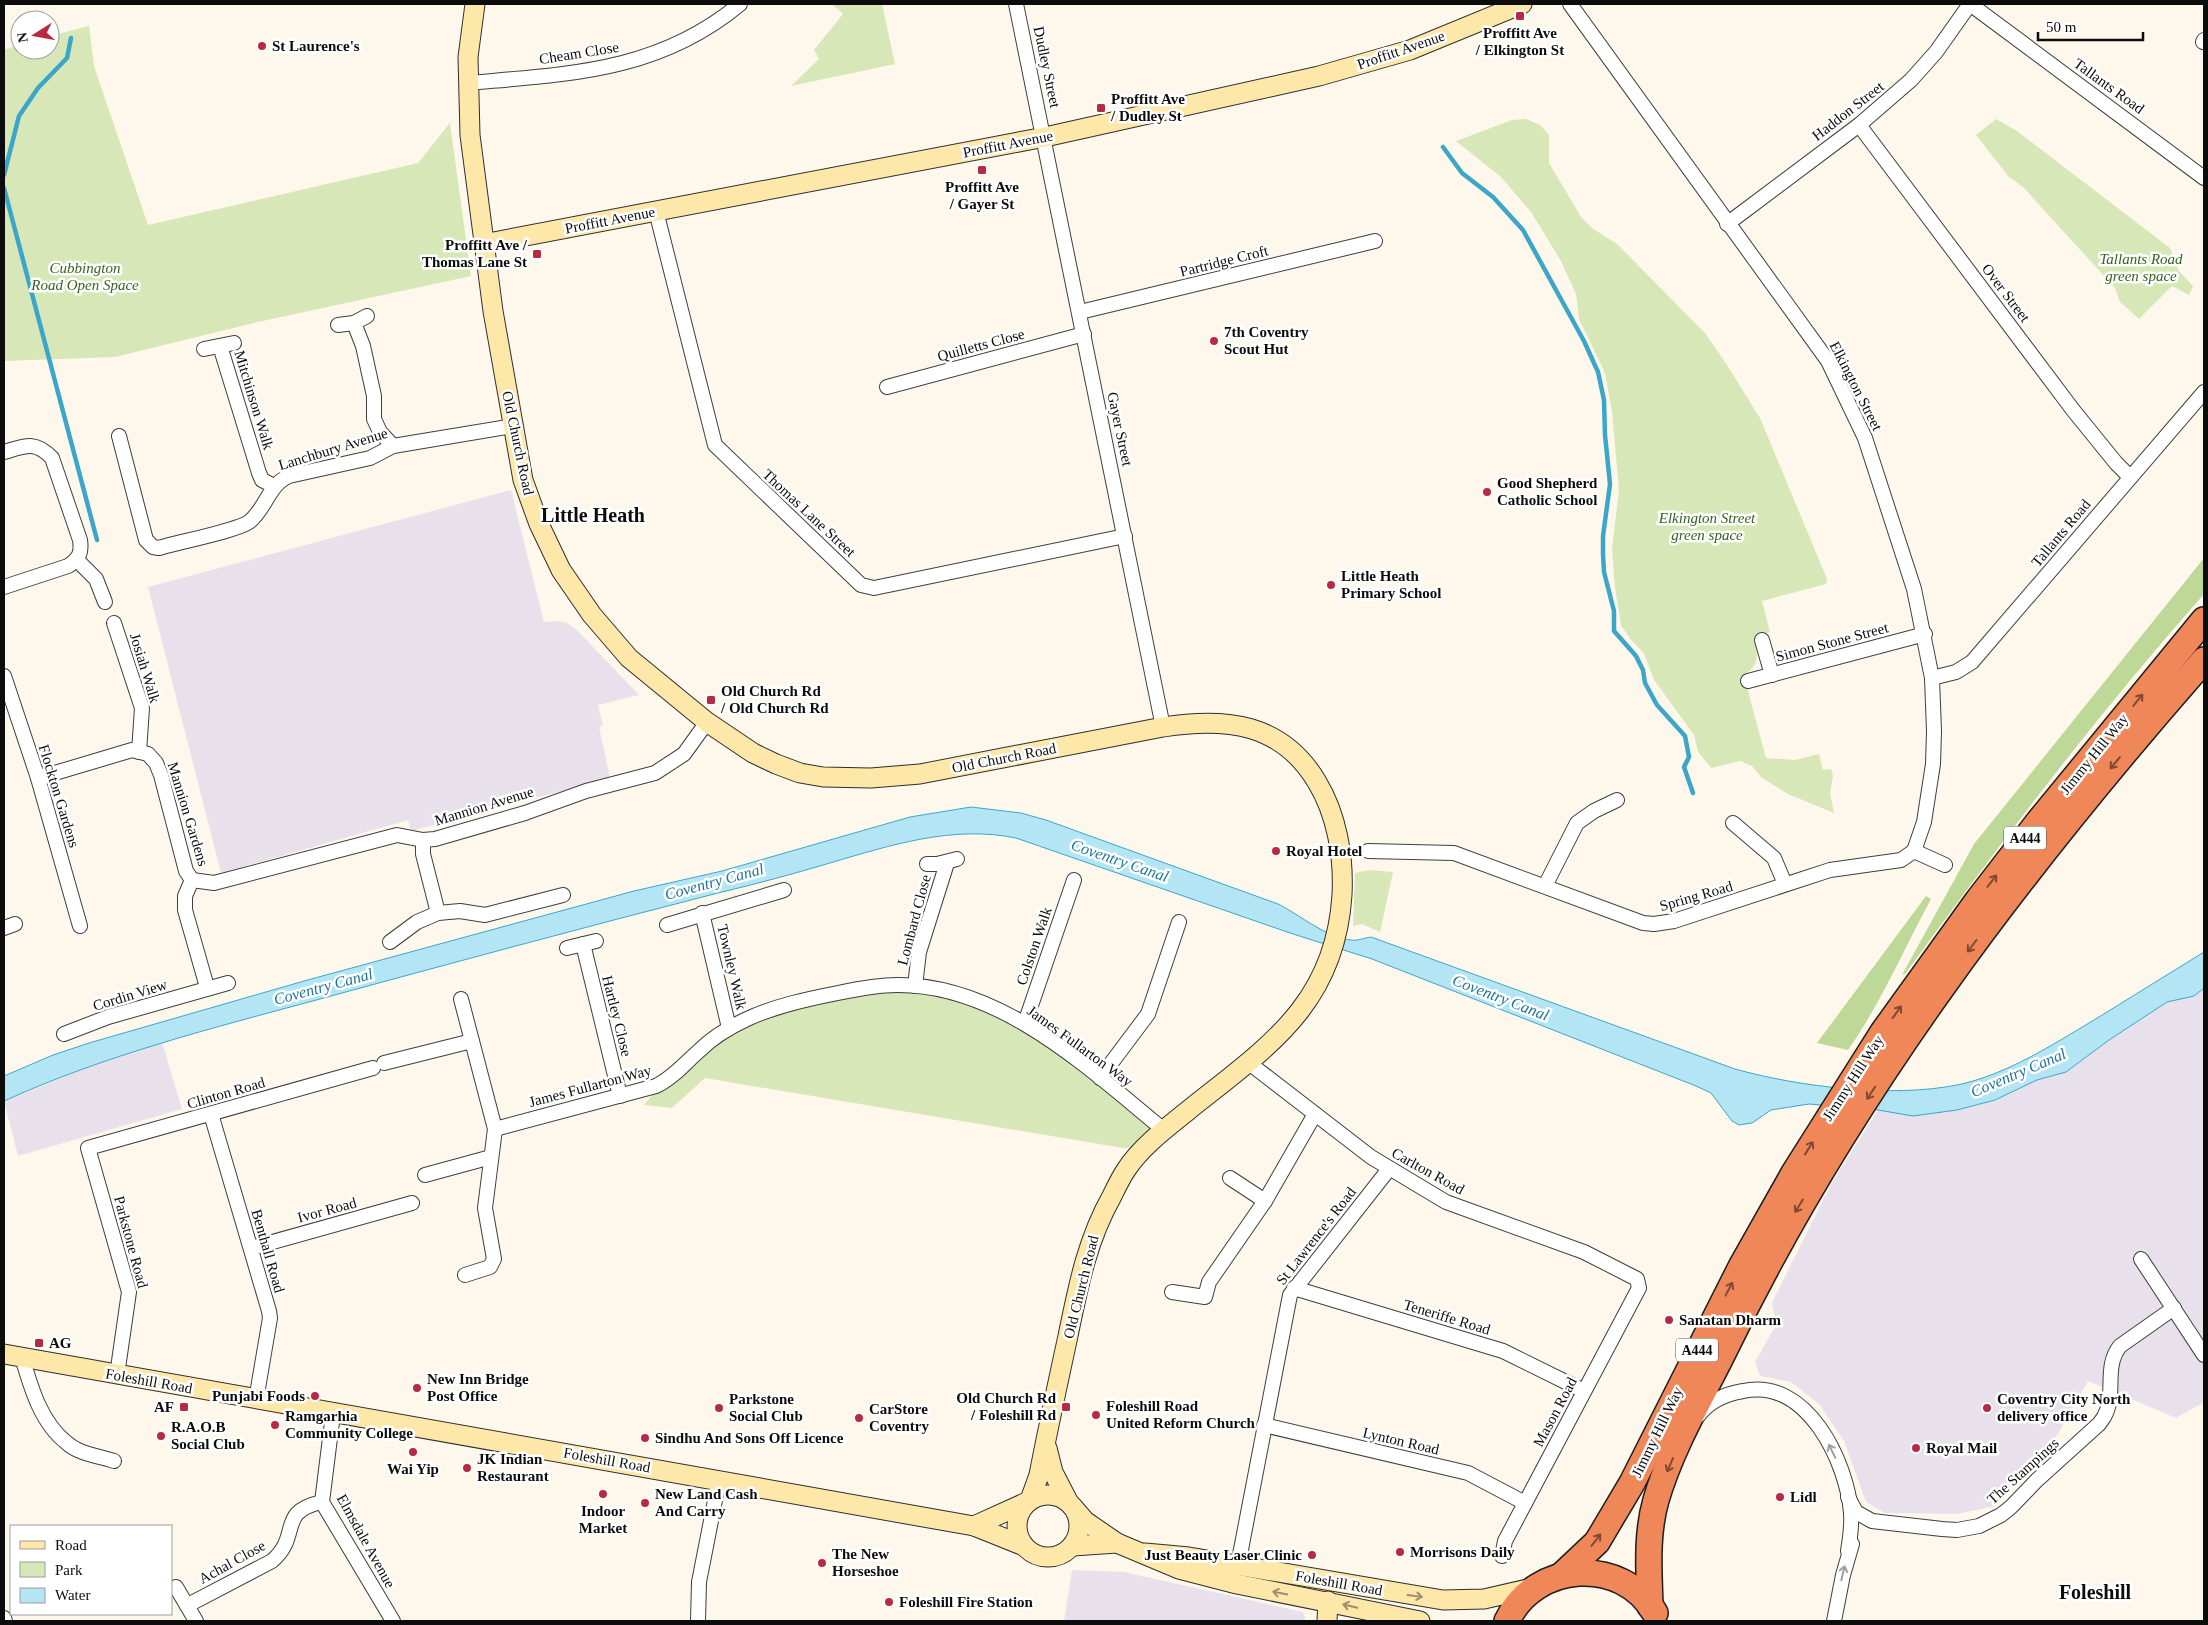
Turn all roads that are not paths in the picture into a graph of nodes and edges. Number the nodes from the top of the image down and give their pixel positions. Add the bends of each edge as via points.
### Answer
1 (475, 4) edge
2 (740, 4) edge
3 (1016, 4) edge
4 (1522, 4) edge
5 (1570, 4) edge
6 (1970, 4) edge
7 (468, 83) junction
8 (1858, 125) junction
9 (1045, 137) junction
10 (2204, 178) edge
11 (656, 211) junction
12 (1727, 224) junction
13 (1375, 241) dead end
14 (483, 244) junction
15 (1080, 312) junction
16 (367, 316) dead end
17 (354, 323) junction
18 (338, 325) dead end
19 (1084, 334) junction
20 (234, 343) dead end
21 (220, 346) junction
22 (204, 349) dead end
23 (887, 387) dead end
24 (2204, 392) edge
25 (512, 426) junction
26 (119, 436) dead end
27 (393, 446) junction
28 (4, 452) edge
29 (2130, 477) junction
30 (274, 486) junction
31 (1125, 536) junction
32 (77, 560) junction
33 (4, 587) edge
34 (105, 602) dead end
35 (2204, 620) edge
36 (114, 623) dead end
37 (1925, 634) junction
38 (1762, 640) dead end
39 (2204, 660) edge
40 (1772, 675) junction
41 (4, 676) edge
42 (1932, 678) junction
43 (1748, 682) dead end
44 (707, 722) junction
45 (1164, 727) junction
46 (140, 752) junction
47 (38, 778) junction
48 (1617, 800) dead end
49 (1733, 823) dead end
50 (423, 840) junction
51 (1368, 850) dead end
52 (1914, 851) junction
53 (927, 864) dead end
54 (1945, 865) dead end
55 (192, 880) junction
56 (1074, 880) dead end
57 (1785, 884) junction
58 (1545, 886) junction
59 (784, 890) dead end
60 (563, 895) dead end
61 (438, 913) junction
62 (702, 913) junction
63 (1180, 922) dead end
64 (667, 925) dead end
65 (80, 926) dead end
66 (390, 942) dead end
67 (568, 948) dead end
68 (228, 982) dead end
69 (915, 986) junction
70 (207, 987) junction
71 (462, 999) dead end
72 (1025, 1023) junction
73 (729, 1028) junction
74 (64, 1034) dead end
75 (472, 1041) junction
76 (1249, 1063) junction
77 (1100, 1078) junction
78 (620, 1096) junction
79 (211, 1114) junction
80 (1315, 1114) junction
81 (495, 1130) junction
82 (1164, 1130) junction
83 (88, 1148) joint
84 (491, 1158) junction
85 (1389, 1169) junction
86 (425, 1176) dead end
87 (1230, 1178) dead end
88 (1265, 1202) junction
89 (412, 1203) dead end
90 (251, 1248) junction
91 (2142, 1259) dead end
92 (465, 1275) dead end
93 (1639, 1283) joint
94 (1294, 1288) junction
95 (1172, 1292) dead end
96 (2174, 1308) junction
97 (4, 1354) edge
98 (2204, 1355) edge
99 (22, 1358) junction
100 (117, 1375) junction
101 (1584, 1391) junction
102 (256, 1400) junction
103 (333, 1414) junction
104 (1264, 1425) junction
105 (1684, 1434) junction
106 (1046, 1442) junction
107 (114, 1461) dead end
108 (719, 1480) junction
109 (1848, 1497) junction
110 (1029, 1501) junction
111 (322, 1502) junction
112 (1526, 1503) junction
113 (1070, 1505) junction
114 (1872, 1521) junction
115 (974, 1526) junction
116 (1117, 1543) junction
117 (1024, 1546) junction
118 (1072, 1546) junction
119 (1848, 1551) junction
120 (1145, 1553) junction
121 (1502, 1556) dead end
122 (1238, 1565) junction
123 (1562, 1575) junction
124 (176, 1587) dead end
125 (1532, 1588) junction
126 (1328, 1601) junction
127 (188, 1606) junction
128 (1657, 1616) edge
129 (196, 1621) edge
130 (393, 1621) edge
131 (698, 1621) edge
132 (1327, 1621) edge
133 (1420, 1621) edge
134 (1507, 1621) edge
135 (1834, 1621) edge

1 - 7 main road, Old Church Road via 470,32
2 - 7 street, Cheam Close via 703,30 640,59 604,68
3 - 9 street, Dudley Street
4 - 9 main road, Proffitt Avenue via 1410,50 1366,64
5 - 12 street, Elkington Street
6 - 8 street, Haddon Street via 1936,52 1911,80
6 - 10 street, Tallants Road
7 - 14 main road, Old Church Road via 470,135
8 - 12 street, Haddon Street
8 - 29 street, Over Street via 2073,410
9 - 11 main road, Proffitt Avenue
9 - 15 street, Gayer Street
11 - 14 main road, Proffitt Avenue
11 - 31 street, Thomas Lane Street via 715,445 861,585 874,588
12 - 37 street, Elkington Street via 1800,320 1843,391 1865,438 1888,505
13 - 15 street, Partridge Croft
14 - 25 main road, Old Church Road
15 - 19 street, Gayer Street
16 - 17 street
17 - 18 street
17 - 27 street via 363,346 374,396 374,419 380,432
19 - 23 street, Quilletts Close
19 - 31 street, Gayer Street
20 - 21 street, Mitchinson Walk
21 - 22 street, Mitchinson Walk
21 - 30 street, Mitchinson Walk via 259,474 262,480
24 - 29 street, Tallants Road
25 - 27 street, Lanchbury Avenue
25 - 44 main road, Old Church Road via 533,510 549,547 576,592 629,658
26 - 30 street, Lanchbury Avenue via 146,540 153,547 248,522
27 - 30 street, Lanchbury Avenue via 370,458 289,476
28 - 32 street via 29,445 43,448 52,458 80,540 82,551
29 - 42 street, Tallants Road via 1972,662 1956,672
31 - 45 street, Gayer Street
32 - 33 street via 68,566
32 - 34 street via 96,579
123 -> 35 highway, Jimmy Hill Way / A444 via 1596,1542 1632,1483 1732,1283 1794,1173 1860,1067 1978,900
36 - 46 street, Josiah Walk via 142,708
37 - 40 street, Simon Stone Street
37 - 42 street, Elkington Street
38 - 40 street
39 -> 105 highway, Jimmy Hill Way / A444 via 2069,818 1971,948 1888,1066 1771,1256
40 - 43 street, Simon Stone Street
41 - 47 street, Flockton Gardens
42 - 52 street, Elkington Street via 1933,764 1924,822
44 - 45 main road, Old Church Road via 776,764 800,773 844,779 920,774
44 - 50 street, Mannion Avenue via 684,754 655,773
45 - 76 main road, Old Church Road via 1192,722 1222,722 1272,736 1293,751 1311,771 1334,821 1342,864 1341,911 1334,945 1323,973 1286,1030
46 - 47 street via 132,750
46 - 55 street, Mannion Gardens via 148,754 156,763 186,871
47 - 65 street, Flockton Gardens
48 - 58 street via 1594,810 1578,823
49 - 57 street via 1774,858
50 - 55 street, Mannion Avenue via 397,835 214,883
50 - 61 street via 423,854
51 - 58 street, Spring Road via 1454,853
52 - 54 street
52 - 57 street, Spring Road via 1902,860 1830,870
53 - 69 street, Lombard Close via 952,861 918,958
55 - 70 street via 185,896 185,910
56 - 72 street, Colston Walk
57 - 58 street, Spring Road via 1674,921 1654,924 1643,923
59 - 62 street, Townley Walk
60 - 61 street via 485,915 460,911
61 - 66 street via 417,922
62 - 64 street, Townley Walk
62 - 73 street, Townley Walk
63 - 77 street via 1148,1014
67 - 78 street, Hartley Close via 590,942
68 - 70 street, Cordin View
69 - 72 street, James Fullarton Way via 972,1000
69 - 73 street, James Fullarton Way via 880,986 829,994 764,1012
70 - 74 street, Cordin View
71 - 75 street
72 - 77 street, James Fullarton Way
73 - 78 street, James Fullarton Way via 701,1048 665,1082
75 - 79 street, Clinton Road
75 - 81 street
76 - 80 street, Carlton Road
76 - 82 main road, Old Church Road
77 - 82 street, James Fullarton Way
78 - 81 street, James Fullarton Way
79 - 83 street, Clinton Road
79 - 90 street, Benthall Road
80 - 85 street, Carlton Road
80 - 88 street
81 - 84 street
82 - 106 main road, Old Church Road via 1127,1168 1092,1236
83 - 100 street, Parkstone Road via 129,1292
84 - 86 street
84 - 92 street via 485,1208 494,1259 490,1267
85 - 93 street, Carlton Road via 1446,1202 1584,1252 1638,1279
85 - 94 street, St Lawrence's Road
87 - 88 street
88 - 95 street via 1209,1282 1205,1297
89 - 90 street, Ivor Road
90 - 102 street, Benthall Road via 270,1318
91 - 96 street
93 - 101 street, Mason Road
94 - 101 street, Teneriffe Road via 1504,1351
94 - 104 street, St Lawrence's Road via 1288,1300
96 - 98 street
96 - 114 street, The Stampings via 2114,1352 2110,1404 2104,1417 2001,1515 1979,1526 1957,1530
97 - 99 main road, Foleshill Road
99 - 100 main road, Foleshill Road
99 - 107 street via 36,1400 50,1426 67,1444
100 - 102 main road, Foleshill Road
101 - 112 street, Mason Road
102 - 103 main road, Foleshill Road
103 - 108 main road, Foleshill Road
103 - 111 street, Elmsdale Avenue
104 - 112 street, Lynton Road via 1468,1473
104 - 122 street, St Lawrence's Road
109 -> 105 street via 1835,1457 1817,1424 1788,1397 1757,1389 1716,1399
105 -> 128 highway, Jimmy Hill Way / A444 via 1661,1485 1652,1519 1649,1551
106 - 110 main road, Old Church Road
106 - 113 main road, Old Church Road via 1053,1472
108 - 115 main road, Foleshill Road
108 - 131 street via 699,1582
109 - 114 street via 1856,1512
109 - 119 street via 1852,1528
110 - 113 main road via 1037,1496 1053,1495
110 - 115 main road
110 - 117 main road via 1018,1516 1016,1529
111 - 127 street, Achal Close via 300,1509 291,1521 288,1542 272,1561
111 - 130 street, Elmsdale Avenue
112 - 121 street, Mason Road via 1505,1542
113 - 116 main road, Foleshill Road via 1085,1521
113 - 118 main road via 1079,1522
114 - 119 street via 1862,1527
115 - 117 main road, Foleshill Road
116 - 118 main road, Foleshill Road
116 - 120 main road, Foleshill Road
117 - 118 main road via 1035,1555 1055,1557
135 -> 119 street
120 - 122 main road, Foleshill Road
126 -> 120 main road, Foleshill Road via 1189,1572
122 -> 125 main road, Foleshill Road via 1443,1600 1484,1599
123 - 125 highway
123 - 128 highway via 1586,1573 1609,1577 1635,1590
124 - 127 street
125 - 134 highway
126 - 132 main road
133 -> 126 main road, Foleshill Road
127 - 129 street

